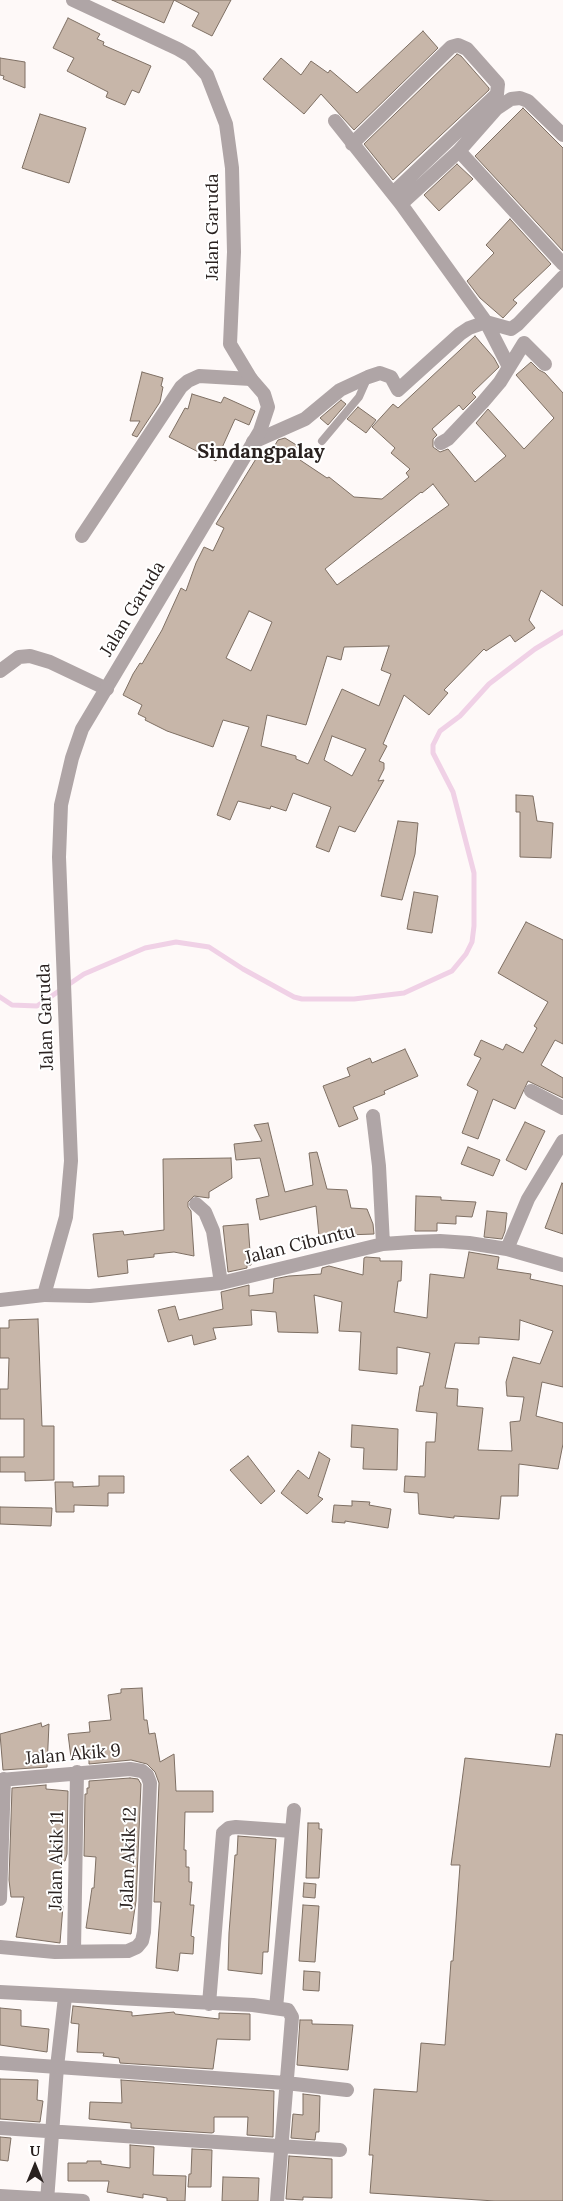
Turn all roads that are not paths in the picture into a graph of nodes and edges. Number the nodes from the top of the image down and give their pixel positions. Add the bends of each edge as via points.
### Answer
1 (73, 0) edge
2 (335, 121) dead end
3 (563, 134) edge
4 (352, 144) junction
5 (459, 151) junction
6 (397, 198) junction
7 (563, 264) edge
8 (563, 277) edge
9 (486, 322) junction
10 (545, 364) dead end
11 (509, 367) junction
12 (368, 377) junction
13 (251, 379) junction
14 (322, 441) dead end
15 (253, 442) junction
16 (441, 442) dead end
17 (82, 536) dead end
18 (0, 671) edge
19 (107, 689) junction
20 (531, 1091) dead end
21 (563, 1108) edge
22 (372, 1116) dead end
23 (563, 1141) edge
24 (196, 1204) dead end
25 (382, 1244) junction
26 (507, 1249) junction
27 (563, 1265) edge
28 (221, 1283) junction
29 (44, 1295) junction
30 (0, 1300) edge
31 (77, 1772) junction
32 (147, 1775) joint
33 (2, 1780) edge
34 (294, 1810) dead end
35 (292, 1831) junction
36 (0, 1873) edge
37 (0, 1899) edge
38 (0, 1947) edge
39 (74, 1951) junction
40 (0, 1992) edge
41 (65, 1997) junction
42 (209, 2004) junction
43 (276, 2008) junction
44 (0, 2062) edge
45 (57, 2067) junction
46 (286, 2083) junction
47 (347, 2090) dead end
48 (0, 2128) edge
49 (53, 2131) junction
50 (282, 2147) junction
51 (340, 2150) dead end
52 (0, 2196) edge
53 (47, 2199) edge
54 (83, 2201) edge
55 (277, 2201) edge

1 - 13 street, Jalan Garuda via 178,49 190,56 207,75 226,124 232,168 234,252 229,338
2 - 4 street
3 - 5 street via 528,101 512,99 496,109
4 - 6 street
4 - 6 street via 452,47 467,48 498,84 497,94
5 - 6 street
5 - 7 street
6 - 9 street
8 - 9 street via 518,324 511,328
9 - 11 street
9 - 12 street via 460,334 398,390 391,377 380,373
10 - 11 street via 524,343
11 - 16 street via 483,402 448,439
12 - 14 lane via 359,397
12 - 15 street via 340,390 305,419
13 - 15 street, Jalan Garuda via 268,403 265,419
13 - 17 street via 199,376 181,387
15 - 19 street, Jalan Garuda
18 - 19 street via 19,658 30,656
19 - 29 street, Jalan Garuda via 82,730 61,805 59,866 71,1161 66,1218
20 - 21 street
22 - 25 street via 380,1166
23 - 26 street via 528,1199
24 - 28 street via 205,1212 213,1230
25 - 26 street, Jalan Cibuntu via 440,1241
25 - 28 street, Jalan Cibuntu
26 - 27 street, Jalan Cibuntu
28 - 29 street, Jalan Cibuntu via 90,1296
29 - 30 street
31 - 32 street, Jalan Akik 9 via 130,1769
31 - 33 street, Jalan Akik 9
31 - 39 street, Jalan Akik 11
32 - 39 street, Jalan Akik 12 via 150,1783 148,1843 144,1932 140,1944 131,1951
33 - 36 street
34 - 35 street
35 - 42 street via 236,1827 222,1833
35 - 43 street
36 - 37 street
38 - 39 street
40 - 41 street
41 - 42 street
41 - 45 street
42 - 43 street
43 - 46 street via 288,2010 292,2017
44 - 45 street
45 - 46 street
45 - 49 street
46 - 47 street
46 - 50 street
48 - 49 street
49 - 50 street
49 - 53 street
50 - 51 street
50 - 55 street
52 - 53 street
53 - 54 street

